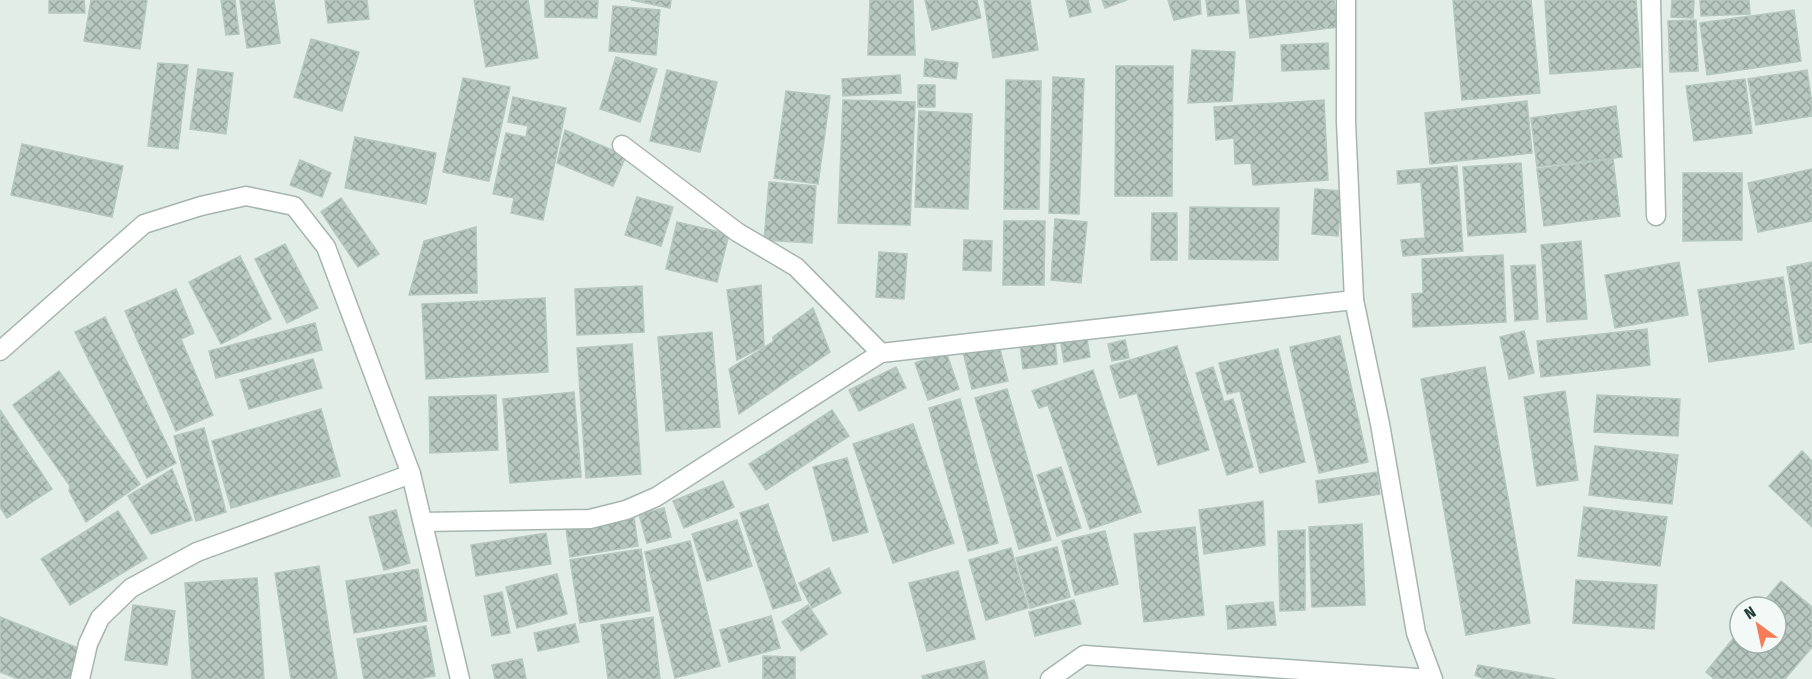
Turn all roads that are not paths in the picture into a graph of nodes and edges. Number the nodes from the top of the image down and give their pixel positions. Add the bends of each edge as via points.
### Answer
1 (1346, 0) edge
2 (1651, 0) edge
3 (622, 145) dead end
4 (1656, 216) dead end
5 (1354, 300) junction
6 (0, 351) edge
7 (881, 353) junction
8 (411, 474) junction
9 (423, 522) junction
10 (80, 679) edge
11 (460, 679) edge
12 (1050, 679) edge
13 (1432, 679) edge

1 - 5 street via 1346,122
2 - 4 street
3 - 7 street via 737,232 796,267
5 - 7 street
5 - 13 street via 1416,633
6 - 8 street via 144,224 246,196 294,206 326,247
7 - 9 street via 656,497 626,510 590,519
8 - 9 street
8 - 10 street via 197,552 131,588 100,618 88,644
9 - 11 street
12 - 13 street via 1084,655

